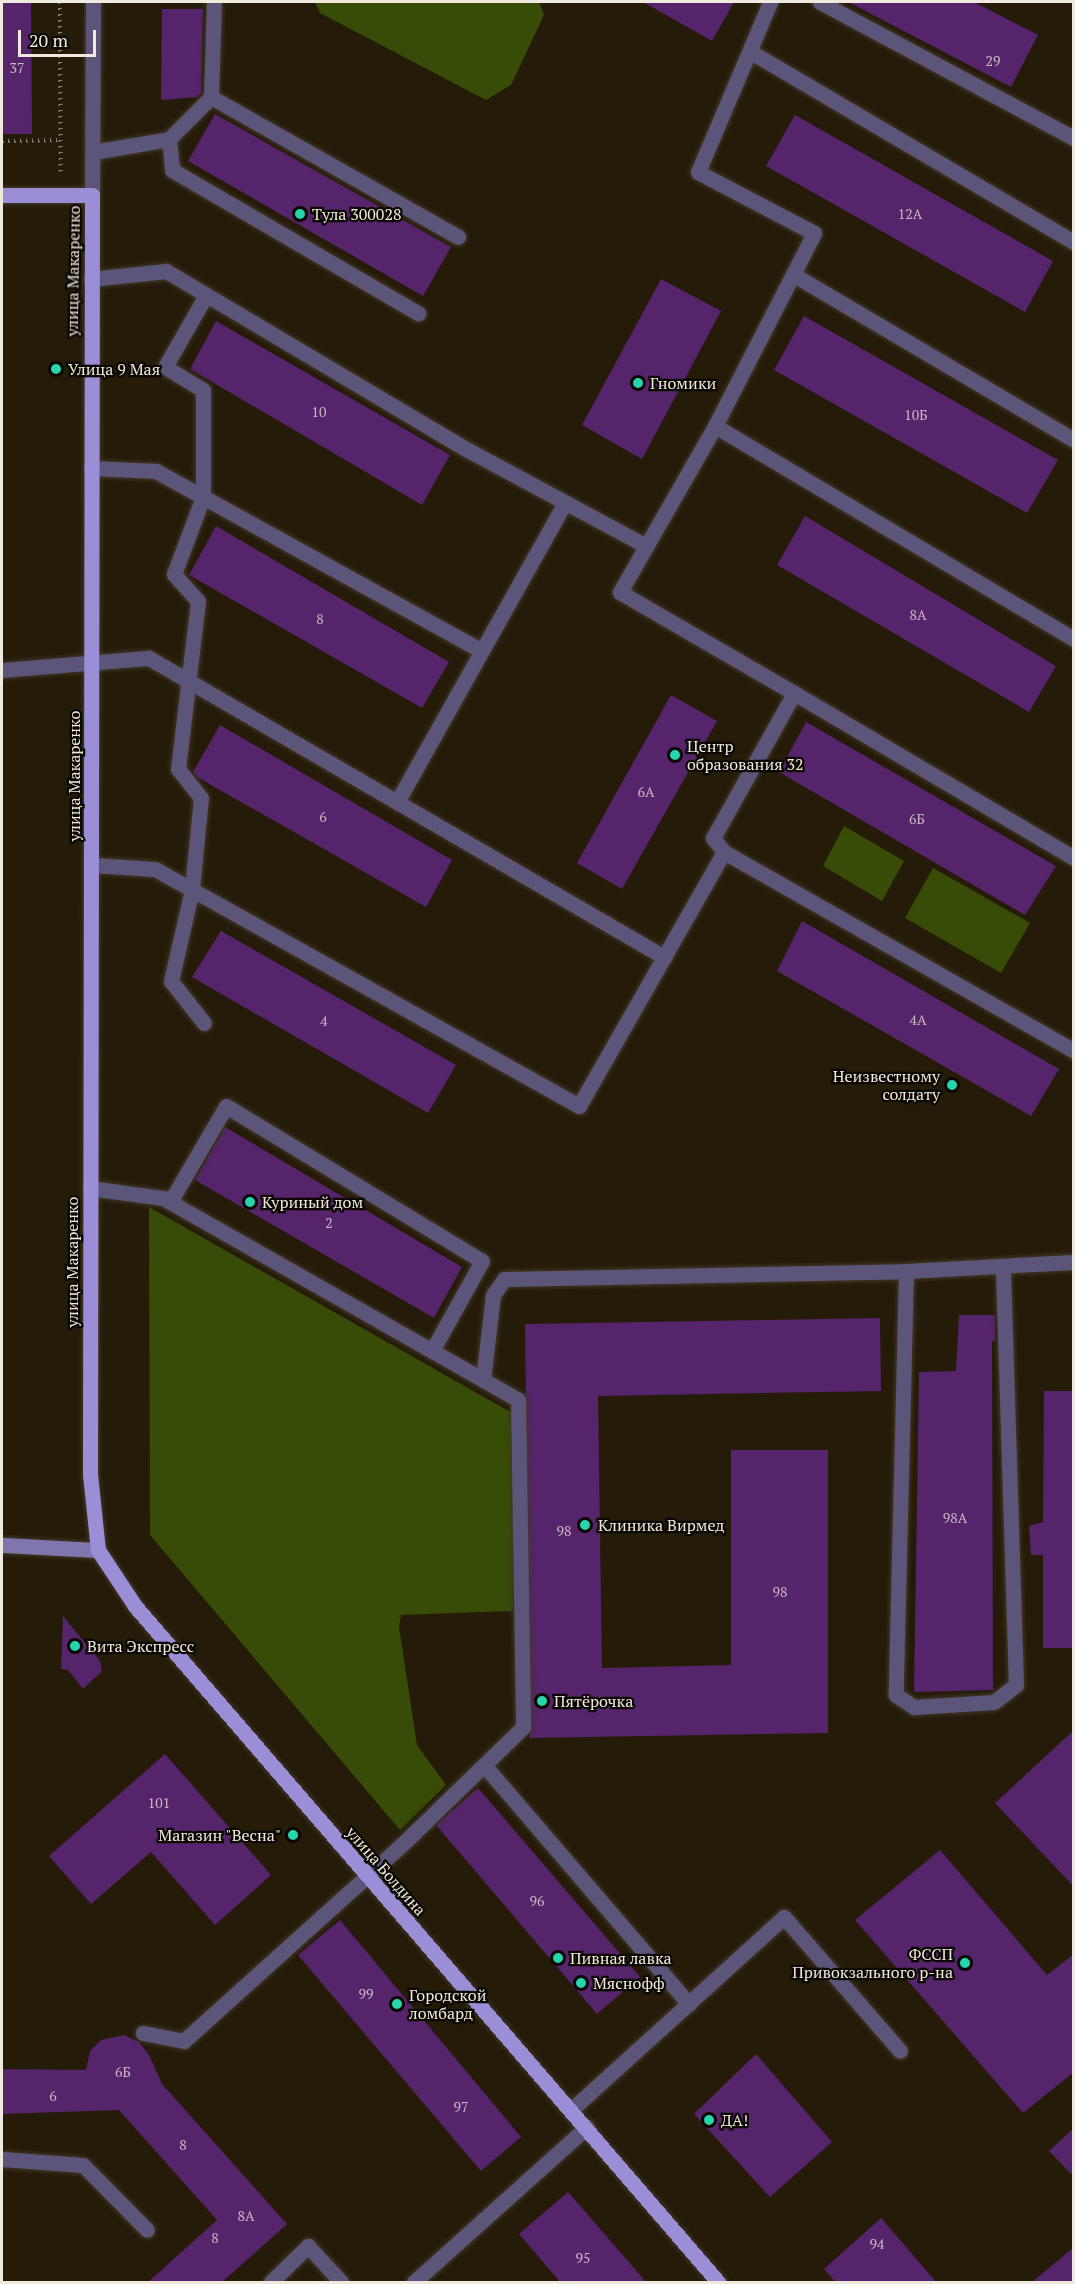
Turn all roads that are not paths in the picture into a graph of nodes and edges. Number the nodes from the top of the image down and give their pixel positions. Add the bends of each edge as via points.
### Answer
1 (93, 2) edge
2 (214, 2) edge
3 (770, 2) edge
4 (820, 2) edge
5 (751, 52) junction
6 (211, 97) junction
7 (1074, 138) edge
8 (169, 139) junction
9 (93, 152) junction
10 (2, 195) edge
11 (92, 195) junction
12 (458, 237) dead end
13 (1074, 242) edge
14 (794, 275) junction
15 (91, 279) junction
16 (206, 295) junction
17 (418, 313) dead end
18 (715, 426) junction
19 (1074, 441) edge
20 (91, 468) junction
21 (203, 497) junction
22 (566, 502) junction
23 (646, 546) junction
24 (1074, 639) edge
25 (482, 651) junction
26 (93, 664) junction
27 (2, 670) edge
28 (189, 681) junction
29 (794, 693) junction
30 (397, 802) junction
31 (724, 852) junction
32 (1074, 858) edge
33 (92, 865) junction
34 (192, 889) junction
35 (664, 957) junction
36 (204, 1023) dead end
37 (1074, 1051) edge
38 (90, 1188) junction
39 (170, 1202) junction
40 (1074, 1262) edge
41 (1003, 1267) junction
42 (906, 1271) junction
43 (432, 1351) junction
44 (483, 1380) junction
45 (2, 1545) edge
46 (98, 1550) junction
47 (484, 1765) junction
48 (366, 1877) junction
49 (689, 2004) junction
50 (143, 2033) dead end
51 (900, 2051) dead end
52 (571, 2110) junction
53 (587, 2127) junction
54 (2, 2159) edge
55 (147, 2230) dead end
56 (271, 2283) edge
57 (341, 2283) edge
58 (414, 2283) edge
59 (718, 2283) edge

1 - 9 street, улица Макаренко
2 - 6 street
3 - 5 street
4 - 7 street
5 - 13 street
5 - 14 street via 698,172 814,233
6 - 8 street
6 - 12 street
8 - 9 street
8 - 17 street via 172,170
9 - 11 street, улица Макаренко
10 - 11 main road
11 - 15 main road, улица Макаренко
14 - 18 street
14 - 19 street
15 - 16 street via 166,271
15 - 20 main road, улица Макаренко
16 - 21 street via 165,367 203,390
16 - 22 street via 466,449
18 - 23 street
18 - 24 street
20 - 21 street via 156,471
20 - 26 main road, улица Макаренко
21 - 25 street
21 - 28 street via 174,574 198,601
22 - 23 street
22 - 25 street
23 - 29 street via 620,592
25 - 30 street
26 - 27 street
26 - 28 street via 149,658
26 - 33 main road, улица Макаренко
28 - 30 street
28 - 34 street via 178,769 201,798
29 - 31 street via 713,838
29 - 32 street
30 - 35 street
31 - 35 street
31 - 37 street
33 - 34 street via 155,869
33 - 38 main road, улица Макаренко
34 - 35 street via 579,1106
34 - 36 street via 171,981
38 - 39 street
38 - 46 main road, улица Макаренко via 90,1474
39 - 43 street
39 - 43 street via 226,1106 482,1261
40 - 41 street
41 - 42 street
41 - 42 street via 1016,1685 994,1702 914,1707 896,1695
42 - 44 street via 504,1279 493,1295
43 - 44 street
44 - 47 street via 518,1400 524,1727
45 - 46 main road
46 - 48 main road, улица Болдина via 135,1606
47 - 48 street
47 - 49 street
48 - 50 street via 184,2042
48 - 52 main road, улица Болдина
49 - 51 street via 784,1917
49 - 52 street
52 - 53 main road, улица Болдина
53 - 58 street
53 - 59 main road, улица Болдина
54 - 55 street via 83,2165
56 - 57 street via 308,2246

